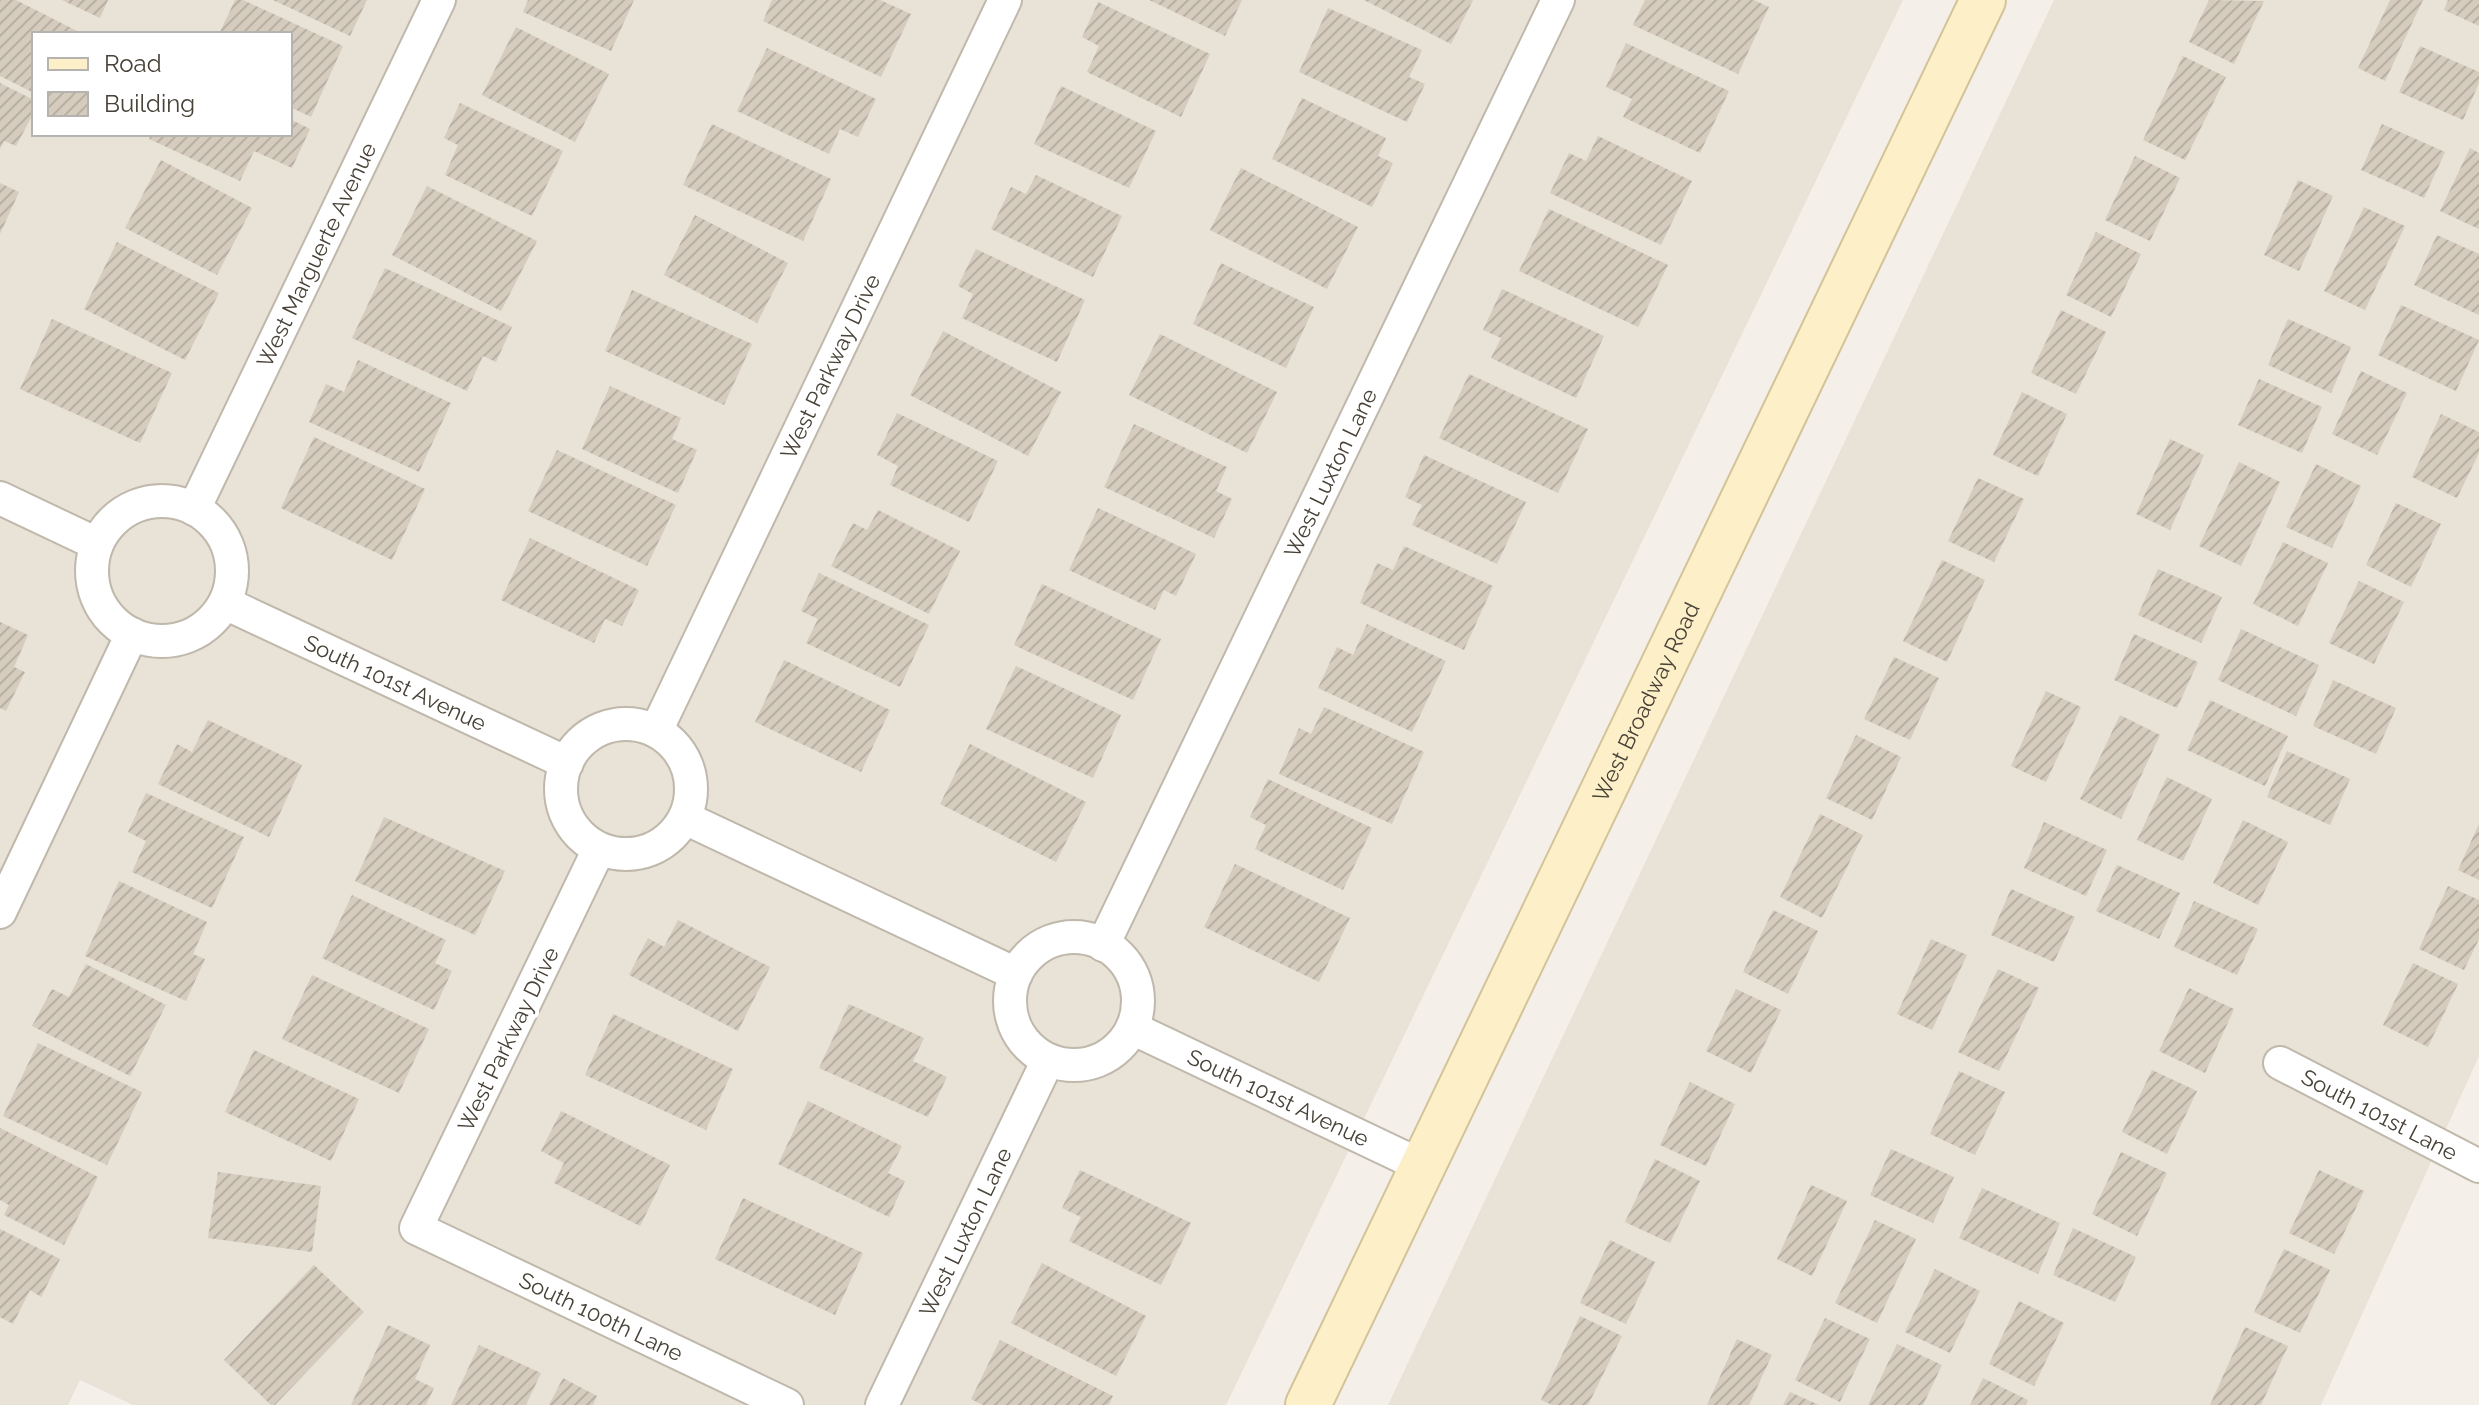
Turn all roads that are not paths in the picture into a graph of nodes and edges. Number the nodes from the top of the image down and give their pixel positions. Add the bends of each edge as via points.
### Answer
1 (439, 0) edge
2 (1005, 0) edge
3 (1558, 0) edge
4 (1983, 0) edge
5 (0, 498) edge
6 (194, 509) junction
7 (97, 544) junction
8 (225, 603) junction
9 (132, 634) junction
10 (656, 731) junction
11 (567, 763) junction
12 (685, 818) junction
13 (599, 849) junction
14 (0, 912) edge
15 (1103, 945) junction
16 (1016, 974) junction
17 (1132, 1028) junction
18 (1048, 1060) junction
19 (2280, 1063) dead end
20 (2479, 1166) edge
21 (1424, 1167) junction
22 (416, 1228) joint
23 (787, 1405) edge
24 (882, 1405) edge
25 (1308, 1405) edge

1 - 6 street, West Marguerte Avenue
2 - 10 street, West Parkway Drive
3 - 15 street, West Luxton Lane
4 - 21 main road, West Broadway Road
5 - 7 street
6 - 7 street via 173,501 136,505 120,514
6 - 8 street via 217,525 231,555 231,588
7 - 9 street via 92,578 97,595 111,618
8 - 9 street via 214,618 184,637 166,641
8 - 11 street, South 101st Avenue
9 - 14 street
10 - 11 street via 618,724 598,730 581,742
10 - 12 street via 673,743 691,776
11 - 13 street via 561,779 569,821
12 - 13 street via 661,846 641,854
12 - 16 street
13 - 22 street, West Parkway Drive
15 - 16 street via 1079,938 1054,941 1039,948
15 - 17 street via 1117,954 1135,981 1138,997
16 - 18 street via 1011,993 1014,1024 1031,1049
17 - 18 street via 1106,1057 1087,1064
17 - 21 street, South 101st Avenue
18 - 24 street, West Luxton Lane
19 - 20 street, South 101st Lane
21 - 25 main road, West Broadway Road
22 - 23 street, South 100th Lane

